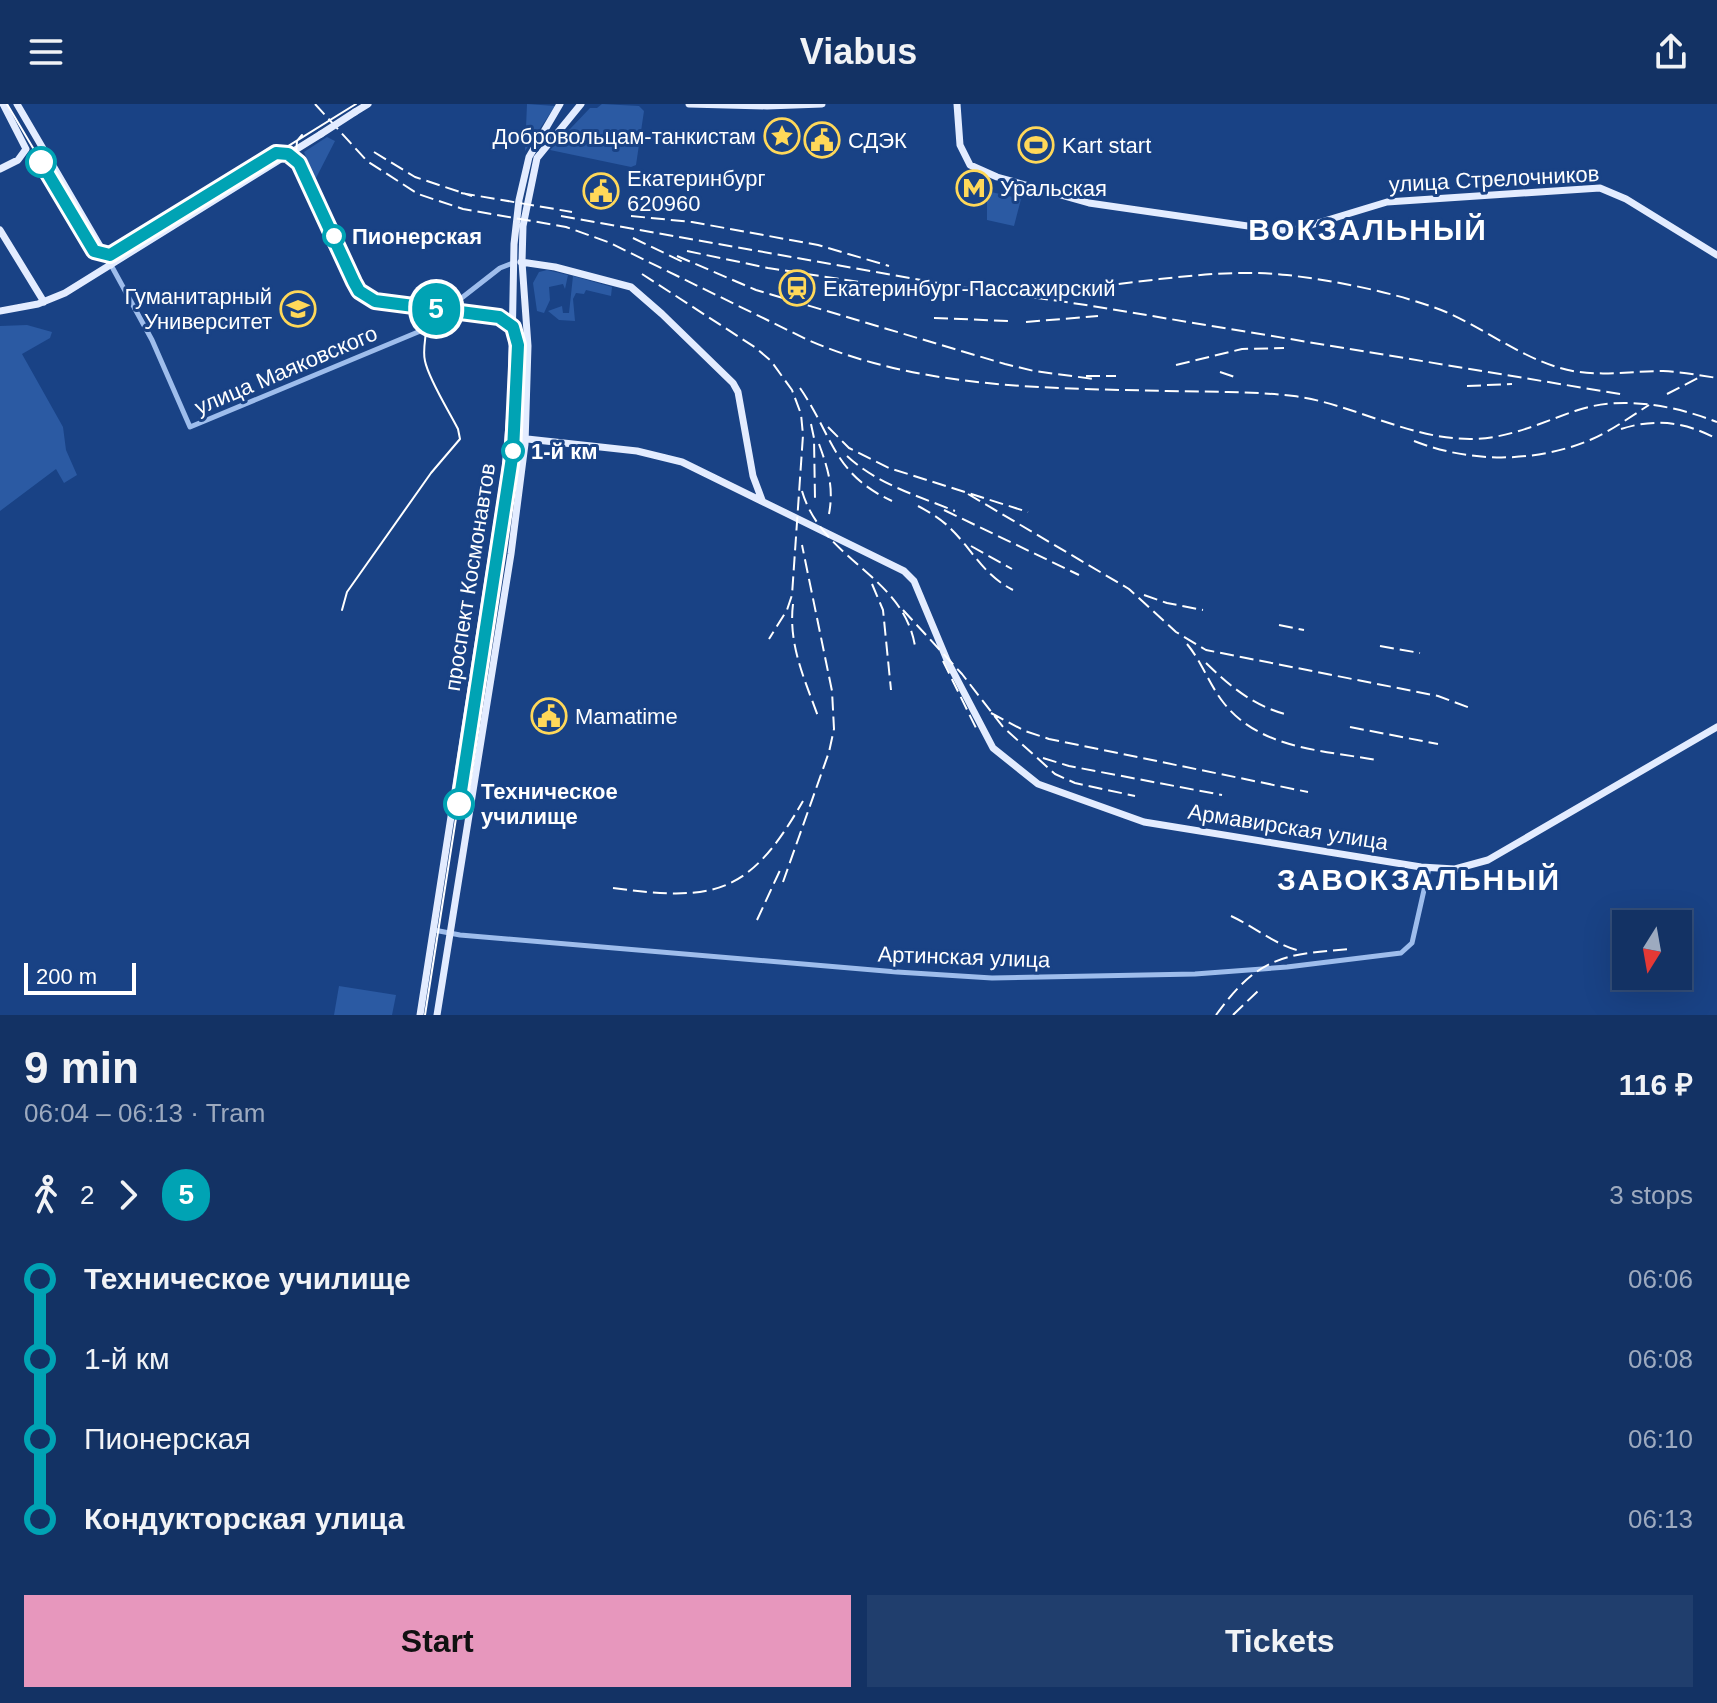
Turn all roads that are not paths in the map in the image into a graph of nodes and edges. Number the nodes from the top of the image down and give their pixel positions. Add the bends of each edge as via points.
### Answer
1 (3, 104) edge
2 (17, 104) edge
3 (368, 104) edge
4 (560, 104) edge
5 (581, 104) edge
6 (689, 104) edge
7 (822, 104) edge
8 (957, 104) edge
9 (0, 169) edge
10 (0, 230) edge
11 (1717, 255) edge
12 (518, 262) junction
13 (111, 265) junction
14 (44, 302) junction
15 (0, 311) edge
16 (440, 314) junction
17 (514, 318) junction
18 (528, 322) junction
19 (513, 336) junction
20 (509, 437) junction
21 (525, 440) junction
22 (753, 476) junction
23 (735, 489) junction
24 (767, 504) junction
25 (499, 512) junction
26 (517, 513) junction
27 (487, 587) junction
28 (505, 589) junction
29 (1717, 727) edge
30 (1429, 868) junction
31 (434, 930) junction
32 (449, 933) junction
33 (420, 1015) edge
34 (437, 1015) edge

1 - 9 main road via 26,149
2 - 13 main road
3 - 13 main road, bridge
4 - 12 main road, проспект Космонавтов via 526,166 515,225
5 - 12 main road, проспект Космонавтов via 536,160
6 - 7 main road
8 - 11 main road, улица Стрелочников via 968,163 1089,203 1283,231 1387,202 1592,188 1615,193
10 - 14 main road
12 - 16 street, улица Маяковского via 500,268
12 - 17 main road, проспект Космонавтов
12 - 18 main road, проспект Космонавтов
12 - 22 main road via 620,283 651,303 737,388
13 - 14 main road
13 - 16 street, улица Маяковского via 190,427 418,332
14 - 15 main road
16 - 19 street via 496,320
17 - 18 main road
17 - 19 main road, проспект Космонавтов
18 - 21 main road, проспект Космонавтов
19 - 20 main road, проспект Космонавтов
20 - 21 main road, Армавирская улица
20 - 25 main road, проспект Космонавтов
21 - 23 main road, Армавирская улица via 657,455
21 - 26 main road, проспект Космонавтов
22 - 23 main road via 749,489
22 - 24 main road
23 - 24 main road, Армавирская улица
24 - 30 main road, Армавирская улица via 904,571 914,581 993,748 1038,784 1144,822
25 - 26 main road via 505,507
25 - 27 main road, проспект Космонавтов
26 - 28 main road, проспект Космонавтов
27 - 28 main road
27 - 31 main road, проспект Космонавтов
28 - 32 main road, проспект Космонавтов
29 - 30 main road, Армавирская улица via 1488,860
30 - 32 street, Артинская улица via 1412,943 1401,953 1195,974 968,977
31 - 32 street, Артинская улица
31 - 33 main road, проспект Космонавтов
32 - 34 main road, проспект Космонавтов

